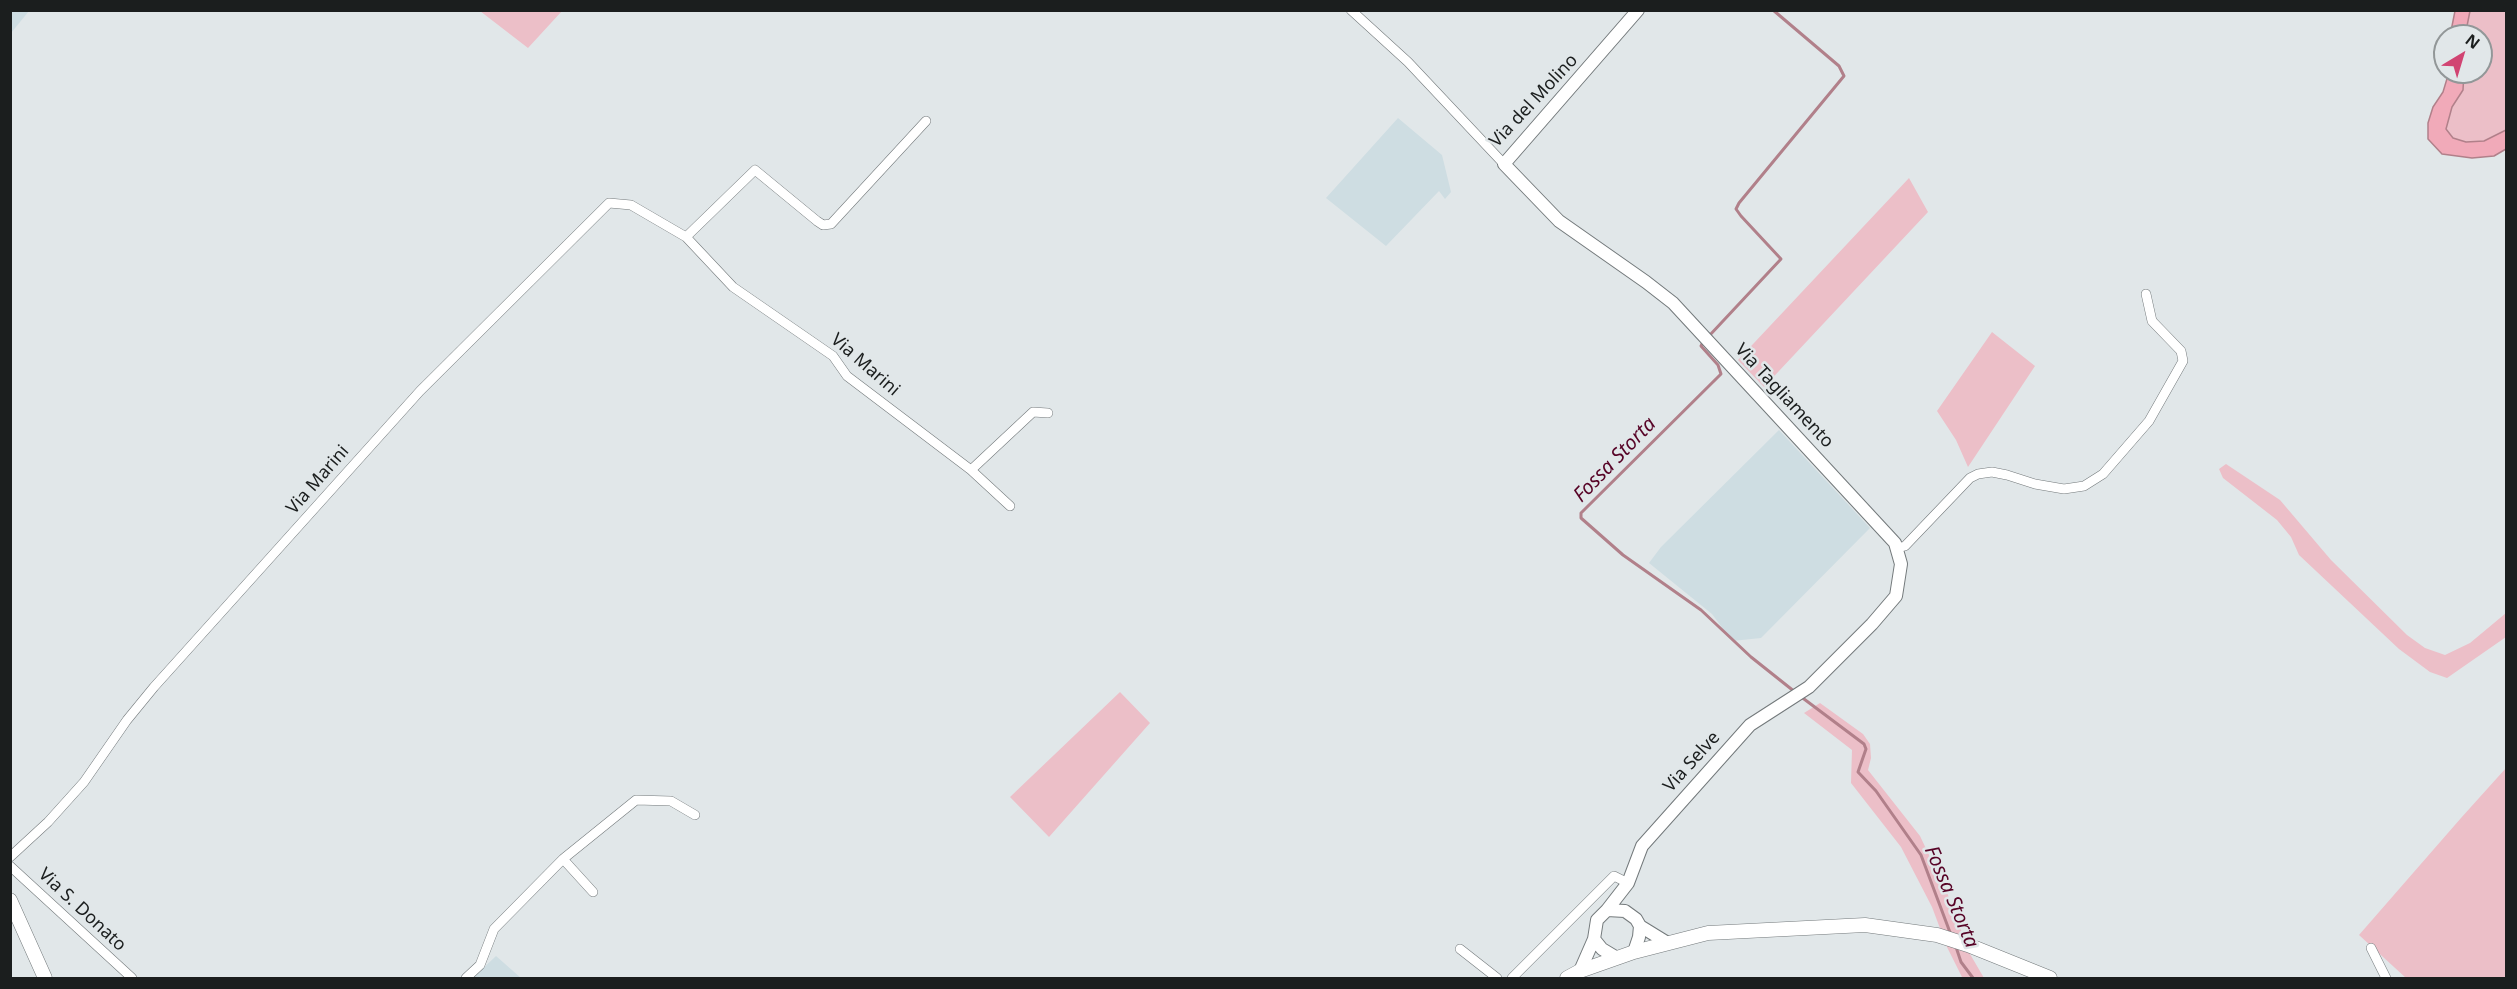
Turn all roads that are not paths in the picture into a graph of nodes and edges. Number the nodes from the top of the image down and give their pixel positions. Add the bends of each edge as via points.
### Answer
1 (1351, 10) edge
2 (1638, 10) edge
3 (926, 121) dead end
4 (1504, 164) junction
5 (686, 237) junction
6 (2146, 294) dead end
7 (1048, 414) dead end
8 (971, 470) junction
9 (1010, 506) dead end
10 (1897, 548) junction
11 (694, 815) dead end
12 (10, 857) edge
13 (563, 859) junction
14 (10, 866) edge
15 (1628, 883) junction
16 (593, 892) dead end
17 (10, 900) edge
18 (1607, 910) junction
19 (1631, 913) junction
20 (1640, 926) junction
21 (1594, 939) junction
22 (1666, 942) junction
23 (2371, 948) dead end
24 (1460, 949) dead end
25 (1634, 951) junction
26 (1617, 958) junction
27 (1573, 975) edge
28 (45, 978) edge
29 (132, 978) edge
30 (466, 978) edge
31 (1497, 978) edge
32 (1512, 978) edge
33 (2050, 978) edge
34 (2386, 978) edge

1 - 4 street, Via del Molino via 1408,62
2 - 4 street, Via del Molino
3 - 5 street via 831,224 820,224 755,170
4 - 10 street, Via Tagliamento via 1559,221 1660,291
5 - 8 street, Via Marini via 732,287 833,356 847,376
5 - 12 street, Via Marini via 631,205 609,203 420,390 154,687 84,782
6 - 10 street via 2152,321 2181,351 2183,360 2149,421 2098,480 2064,489 1992,472 1978,474 1905,546
7 - 8 street via 1033,412
8 - 9 street, Via Marini
10 - 15 street, Via Selve via 1900,564 1896,596 1809,687 1750,725 1642,846
11 - 13 street via 671,801 636,800
13 - 16 street
13 - 30 street via 494,929 480,965
14 - 29 street, Via S. Donato
15 - 18 street, Via Selve
15 - 19 street, Via Selve
15 - 32 street via 1614,876
17 - 28 main road
18 - 19 street
18 - 21 street, Via Selve via 1597,921
19 - 20 street, Via Selve
20 - 22 street, Via Selve
20 - 25 street
21 - 26 street
21 - 27 street, Via Selve
22 - 25 main road
22 - 33 main road via 1708,933 1865,925 1937,935
23 - 34 street
24 - 31 street
25 - 26 main road
26 - 27 main road

